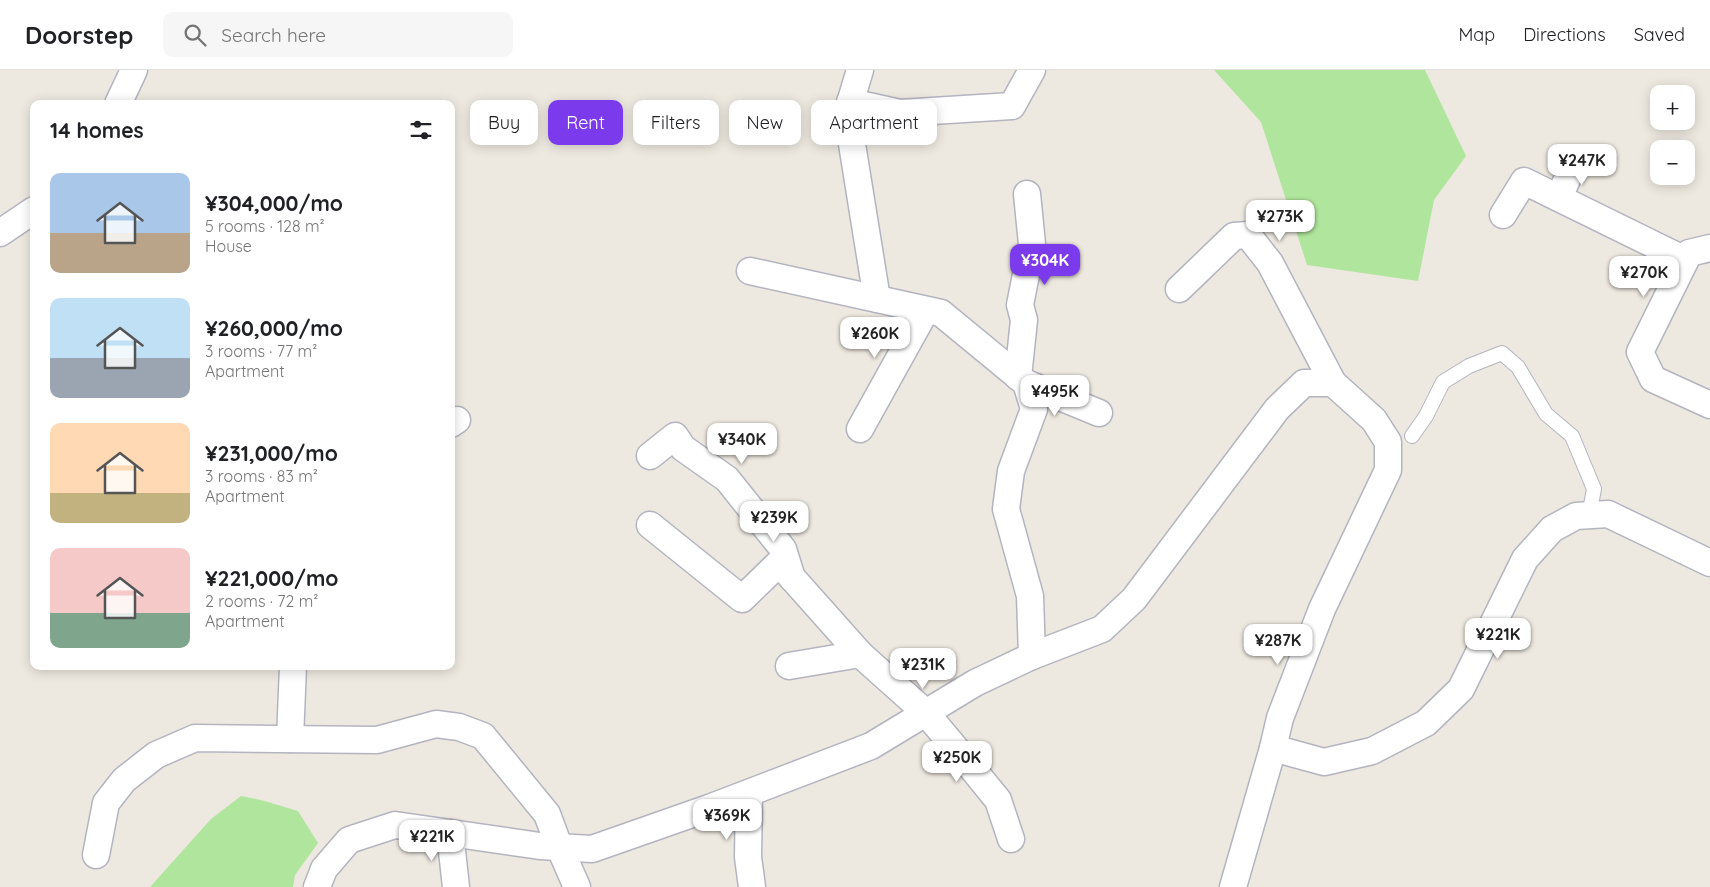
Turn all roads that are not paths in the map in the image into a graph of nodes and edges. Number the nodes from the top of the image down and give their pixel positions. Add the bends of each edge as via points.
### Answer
1 (134, 70) edge
2 (860, 70) edge
3 (1032, 70) edge
4 (120, 100) edge
5 (851, 100) edge
6 (937, 111) edge
7 (851, 145) edge
8 (1027, 194) dead end
9 (30, 213) edge
10 (1503, 215) dead end
11 (0, 233) edge
12 (1710, 248) edge
13 (1685, 260) junction
14 (750, 271) dead end
15 (1179, 289) dead end
16 (877, 299) junction
17 (926, 310) junction
18 (1022, 380) junction
19 (1333, 383) junction
20 (1710, 405) edge
21 (1098, 413) dead end
22 (860, 429) dead end
23 (1412, 436) dead end
24 (650, 456) dead end
25 (1589, 515) junction
26 (650, 525) dead end
27 (1710, 563) edge
28 (792, 578) junction
29 (860, 654) junction
30 (1032, 656) junction
31 (789, 666) dead end
32 (293, 670) edge
33 (926, 713) junction
34 (290, 739) junction
35 (1273, 748) junction
36 (749, 793) junction
37 (450, 833) junction
38 (1011, 840) dead end
39 (559, 846) junction
40 (96, 855) dead end
41 (317, 887) edge
42 (456, 887) edge
43 (577, 887) edge
44 (752, 887) edge
45 (1233, 887) edge

1 - 4 street
2 - 5 street
3 - 6 street via 1012,106
7 - 16 street
8 - 18 street via 1032,244 1020,305 1024,320
9 - 11 street
10 - 13 street via 1524,181 1563,187
12 - 13 street via 1689,253
13 - 20 street via 1640,352 1653,379
14 - 16 street
15 - 19 street via 1234,236 1248,235 1270,263
16 - 17 street
17 - 18 street via 940,313
17 - 22 street
18 - 21 street
18 - 30 street via 1034,409 1011,471 1006,509 1030,596
19 - 30 street via 1304,382 1277,409 1134,599 1102,629
19 - 35 street via 1374,420 1388,442 1388,470 1322,608 1280,718
23 - 25 lane via 1443,382 1469,366 1502,353 1518,366 1546,414 1572,436 1594,489
24 - 28 street via 675,436 683,448 727,479 783,550
25 - 27 street via 1608,514
25 - 35 street via 1576,516 1552,529 1524,559 1461,690 1426,723 1372,751 1324,762
26 - 28 street via 742,599 779,563
28 - 29 street
29 - 31 street
29 - 33 street
30 - 33 street via 974,683
32 - 34 street
33 - 36 street via 871,746
33 - 38 street via 998,800
34 - 39 street via 378,740 436,724 459,727 483,736 547,814
34 - 40 street via 195,738 156,755 124,780 106,803
35 - 45 street
36 - 39 street via 592,848
36 - 44 street via 748,857
37 - 39 street
37 - 41 street via 394,825 349,840 324,869
37 - 42 street
39 - 43 street

